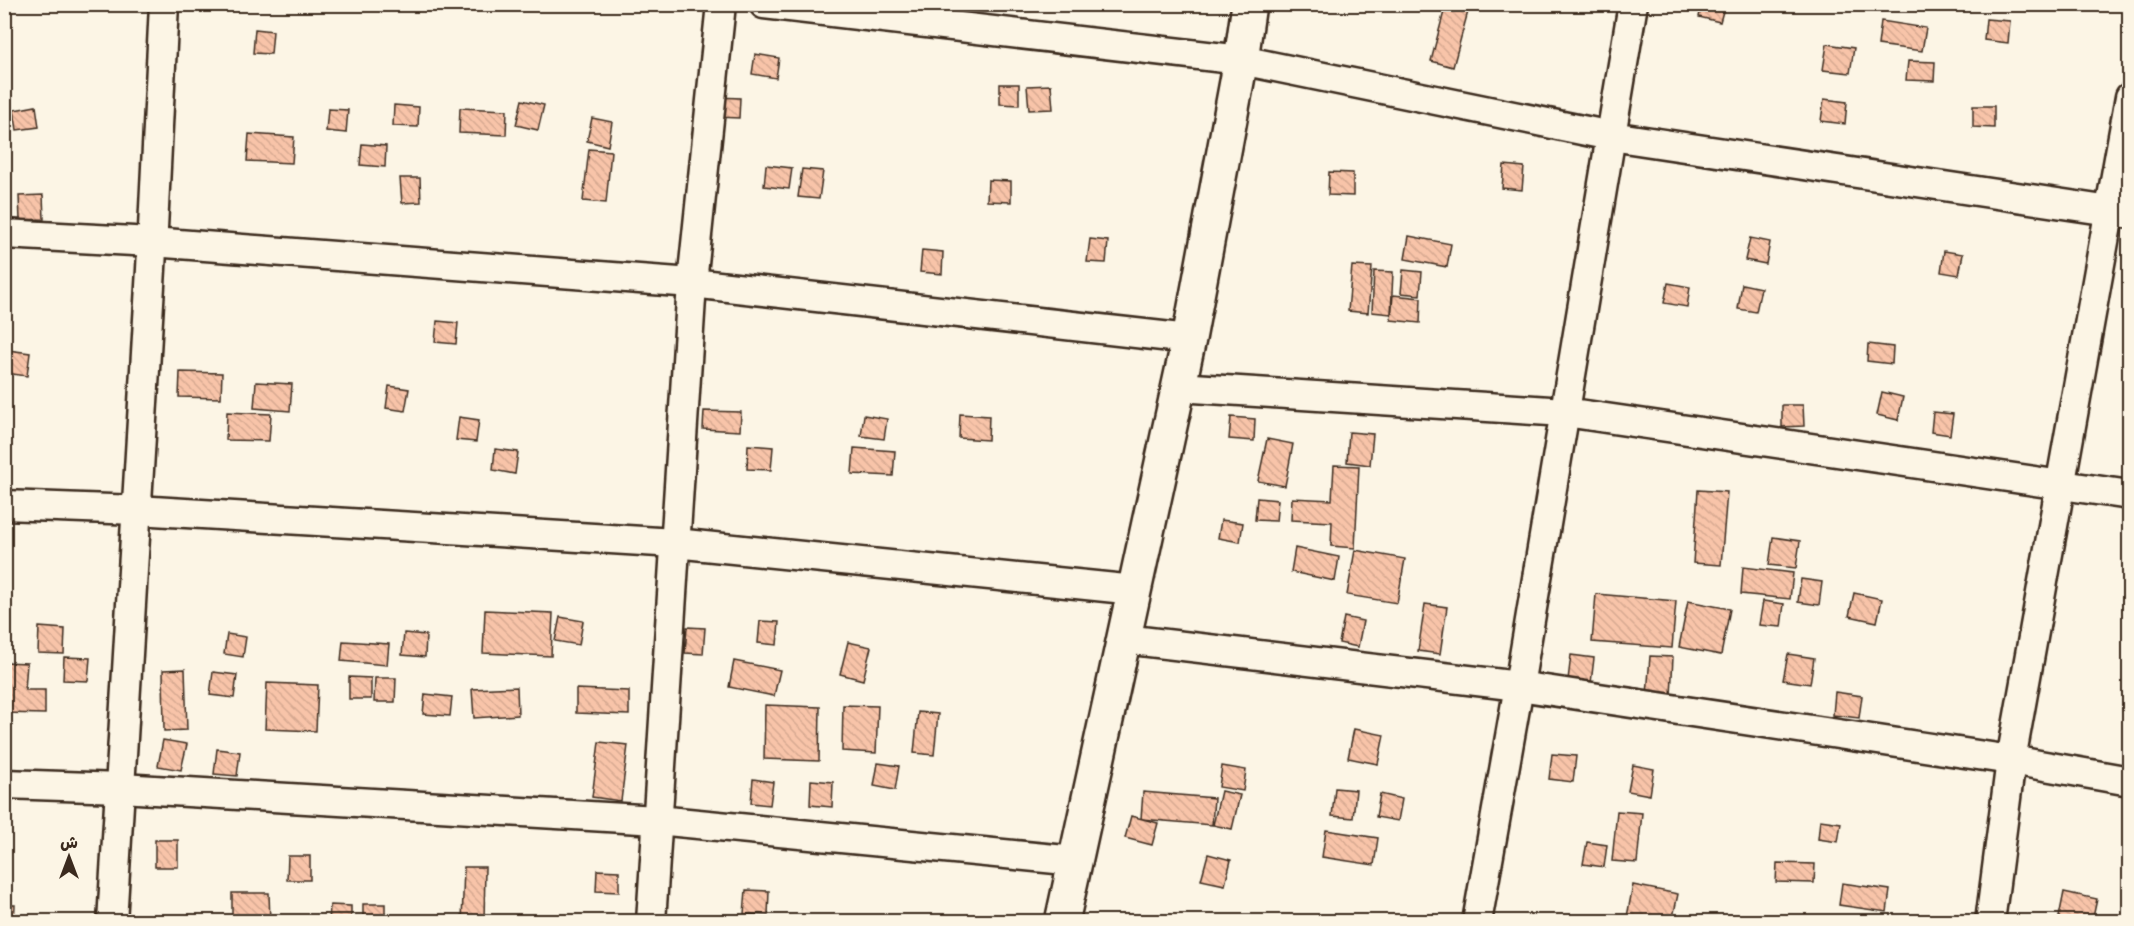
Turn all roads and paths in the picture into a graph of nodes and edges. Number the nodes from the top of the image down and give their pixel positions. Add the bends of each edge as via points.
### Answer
1 (164, 4) edge
2 (722, 4) edge
3 (764, 4) edge
4 (1249, 4) edge
5 (1633, 4) edge
6 (1241, 60) junction
7 (2130, 97) edge
8 (1611, 136) junction
9 (2119, 212) edge
10 (4, 234) edge
11 (152, 242) junction
12 (692, 283) junction
13 (1189, 339) junction
14 (1178, 387) junction
15 (1565, 412) junction
16 (2060, 484) junction
17 (2130, 495) edge
18 (4, 505) edge
19 (137, 510) junction
20 (675, 543) junction
21 (1135, 590) junction
22 (1124, 639) junction
23 (1519, 686) junction
24 (2011, 760) junction
25 (2130, 781) edge
26 (4, 784) edge
27 (121, 788) junction
28 (657, 820) junction
29 (1076, 861) junction
30 (112, 921) edge
31 (651, 921) edge
32 (1062, 921) edge
33 (1477, 921) edge
34 (1990, 921) edge

1 - 11 street
2 - 12 street
3 - 6 street
4 - 6 street
5 - 8 street
6 - 8 street
6 - 13 street
7 - 9 street
8 - 9 street
8 - 15 street
9 - 16 street
10 - 11 street
11 - 12 street
11 - 19 street
12 - 13 street
12 - 20 street
13 - 14 street
14 - 15 street
14 - 21 street
15 - 16 street
15 - 23 street
16 - 17 street
16 - 24 street
18 - 19 street
19 - 20 street
19 - 27 street
20 - 21 street
20 - 28 street
21 - 22 street
22 - 23 street
22 - 29 street
23 - 24 street
23 - 33 street
24 - 25 street
24 - 34 street
26 - 27 street
27 - 28 street
27 - 30 street
28 - 29 street
28 - 31 street
29 - 32 street

